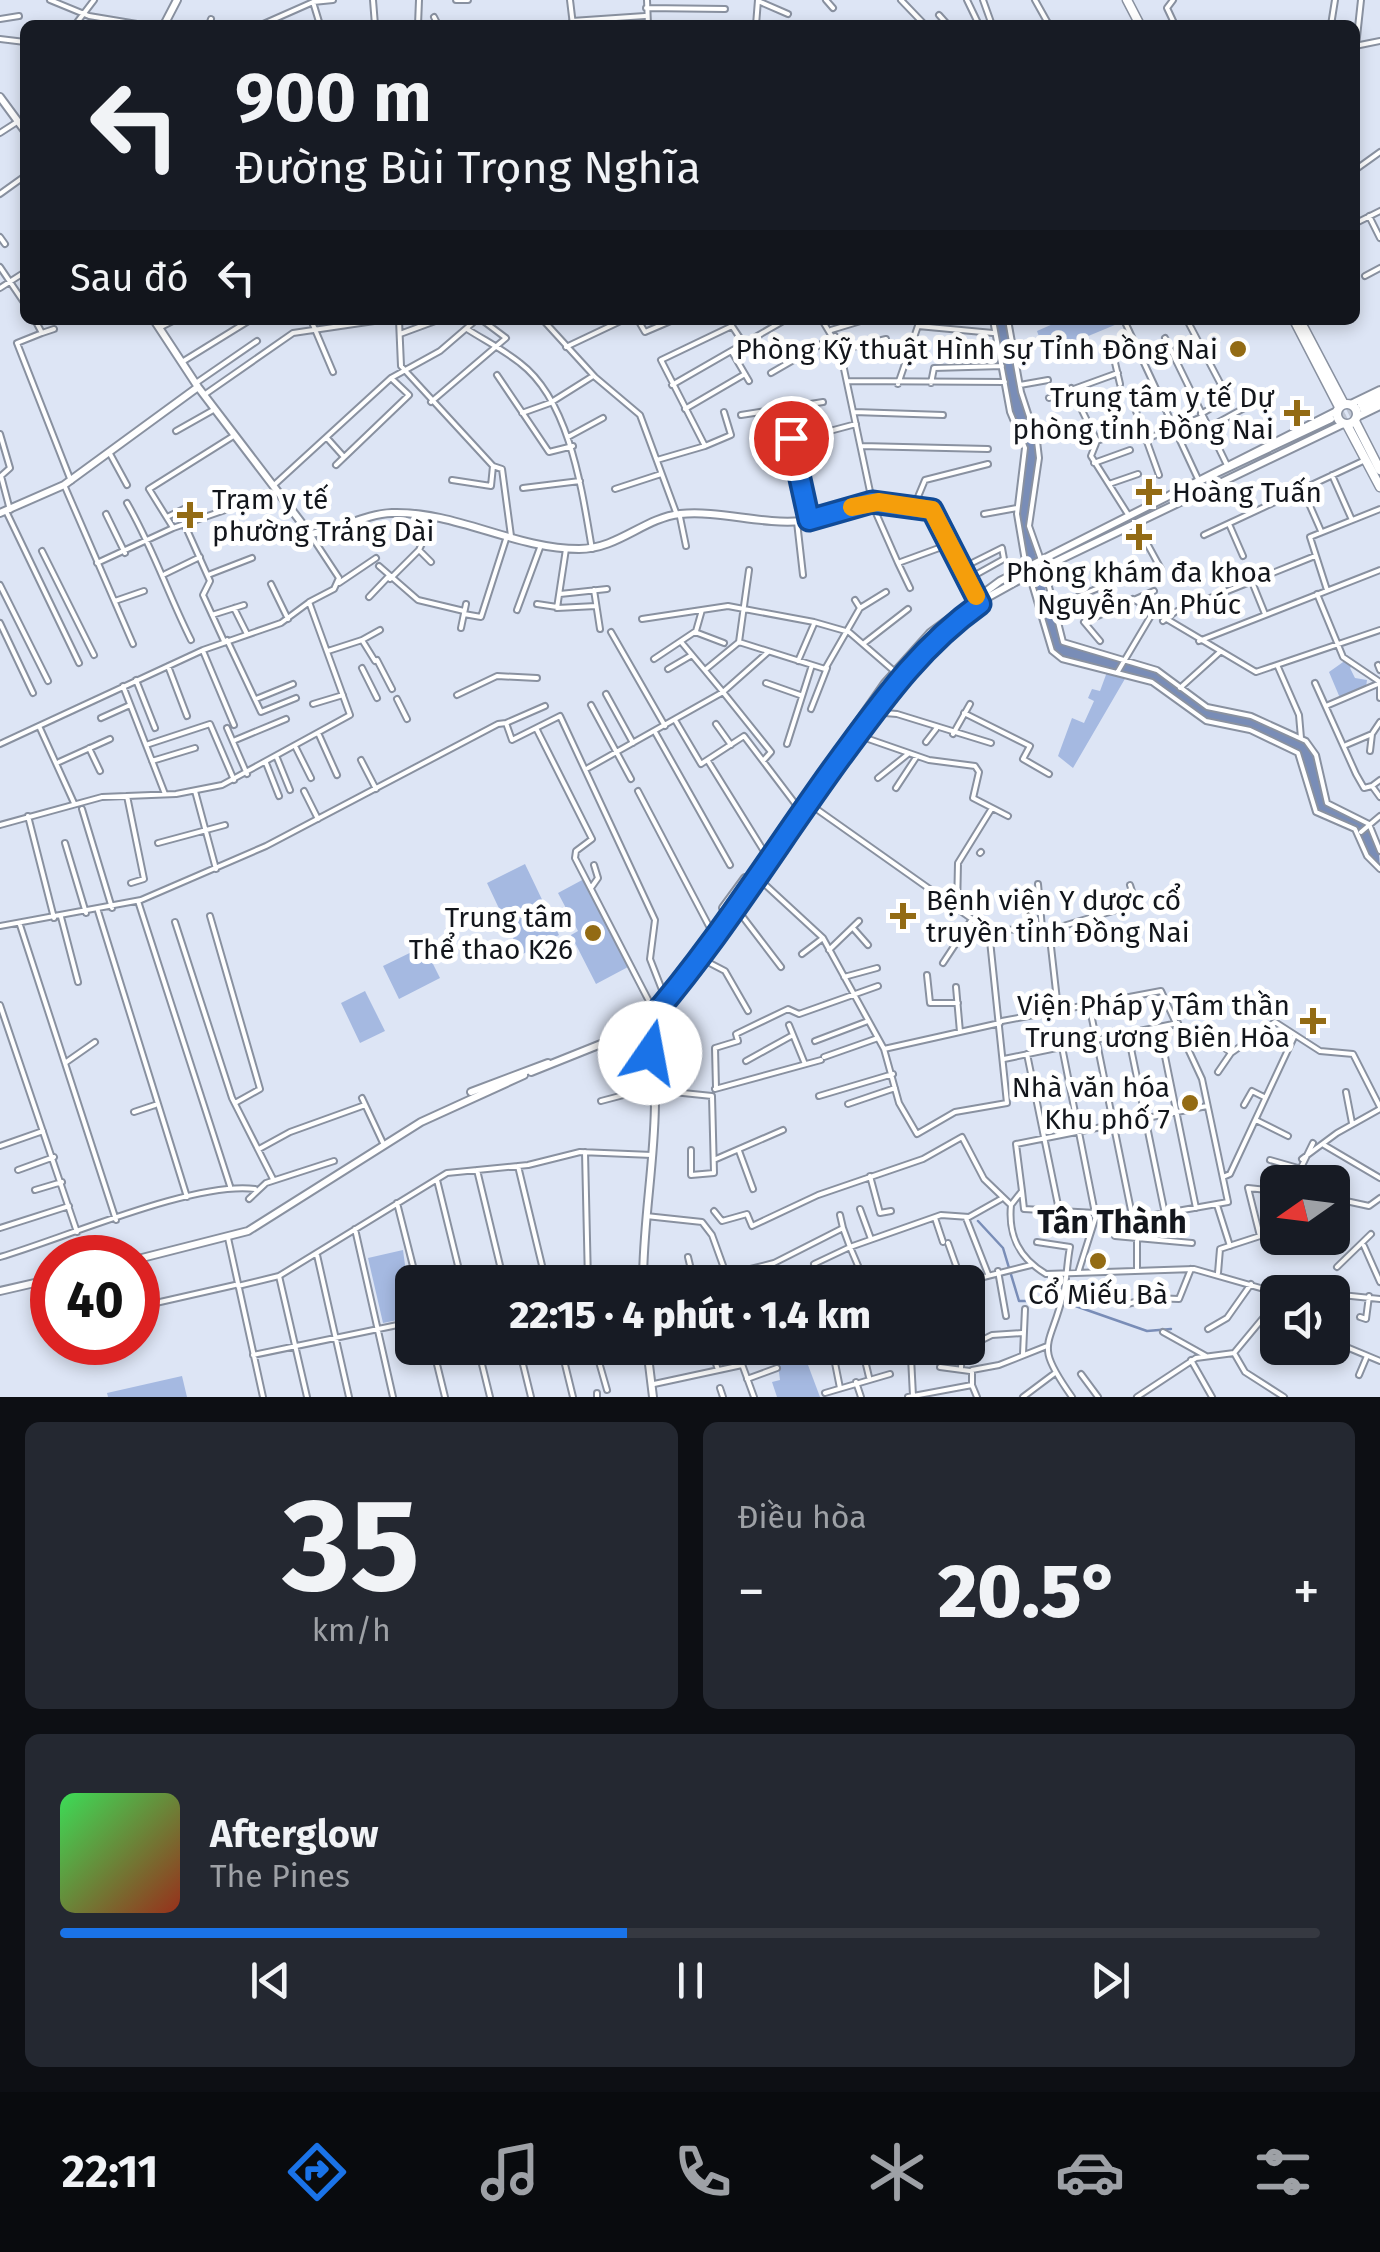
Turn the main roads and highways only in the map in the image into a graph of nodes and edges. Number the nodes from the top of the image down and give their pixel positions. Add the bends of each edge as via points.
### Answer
1 (0, 97) edge
2 (20, 124) edge
3 (158, 325) edge
4 (1300, 325) edge
5 (197, 385) junction
6 (1336, 395) junction
7 (1380, 398) edge
8 (1348, 416) junction
9 (1380, 470) edge
10 (1380, 488) edge
11 (1172, 499) junction
12 (6, 511) edge
13 (978, 600) junction
14 (805, 801) junction
15 (754, 876) junction
16 (702, 942) junction
17 (655, 1014) junction
18 (646, 1024) junction
19 (646, 1038) dead end
20 (652, 1055) junction
21 (549, 1063) junction
22 (421, 1122) junction
23 (160, 1254) edge
24 (644, 1265) edge
25 (30, 1284) edge
26 (0, 1291) edge
27 (649, 1365) edge
28 (653, 1397) edge

1 - 2 main road
3 - 5 main road
4 - 6 main road
5 - 12 main road via 68,483
5 - 13 main road via 310,534 382,514 434,517 540,545 592,549 678,515 797,522 872,502 916,504 935,513
6 - 8 main road
6 - 8 main road
6 - 8 main road
7 - 8 main road
8 - 9 main road
8 - 10 main road
8 - 11 main road
8 - 11 main road via 1227,465
11 - 13 main road
13 - 14 main road via 922,652
13 - 14 main road via 930,633 894,671
14 - 15 main road
14 - 15 main road
15 - 16 main road
15 - 16 main road
15 - 17 main road
16 - 17 main road
17 - 18 main road
18 - 20 main road
18 - 21 main road
19 - 20 main road
20 - 24 main road
21 - 22 main road
21 - 22 main road via 465,1096
22 - 23 main road via 228,1238
25 - 26 main road
27 - 28 main road

